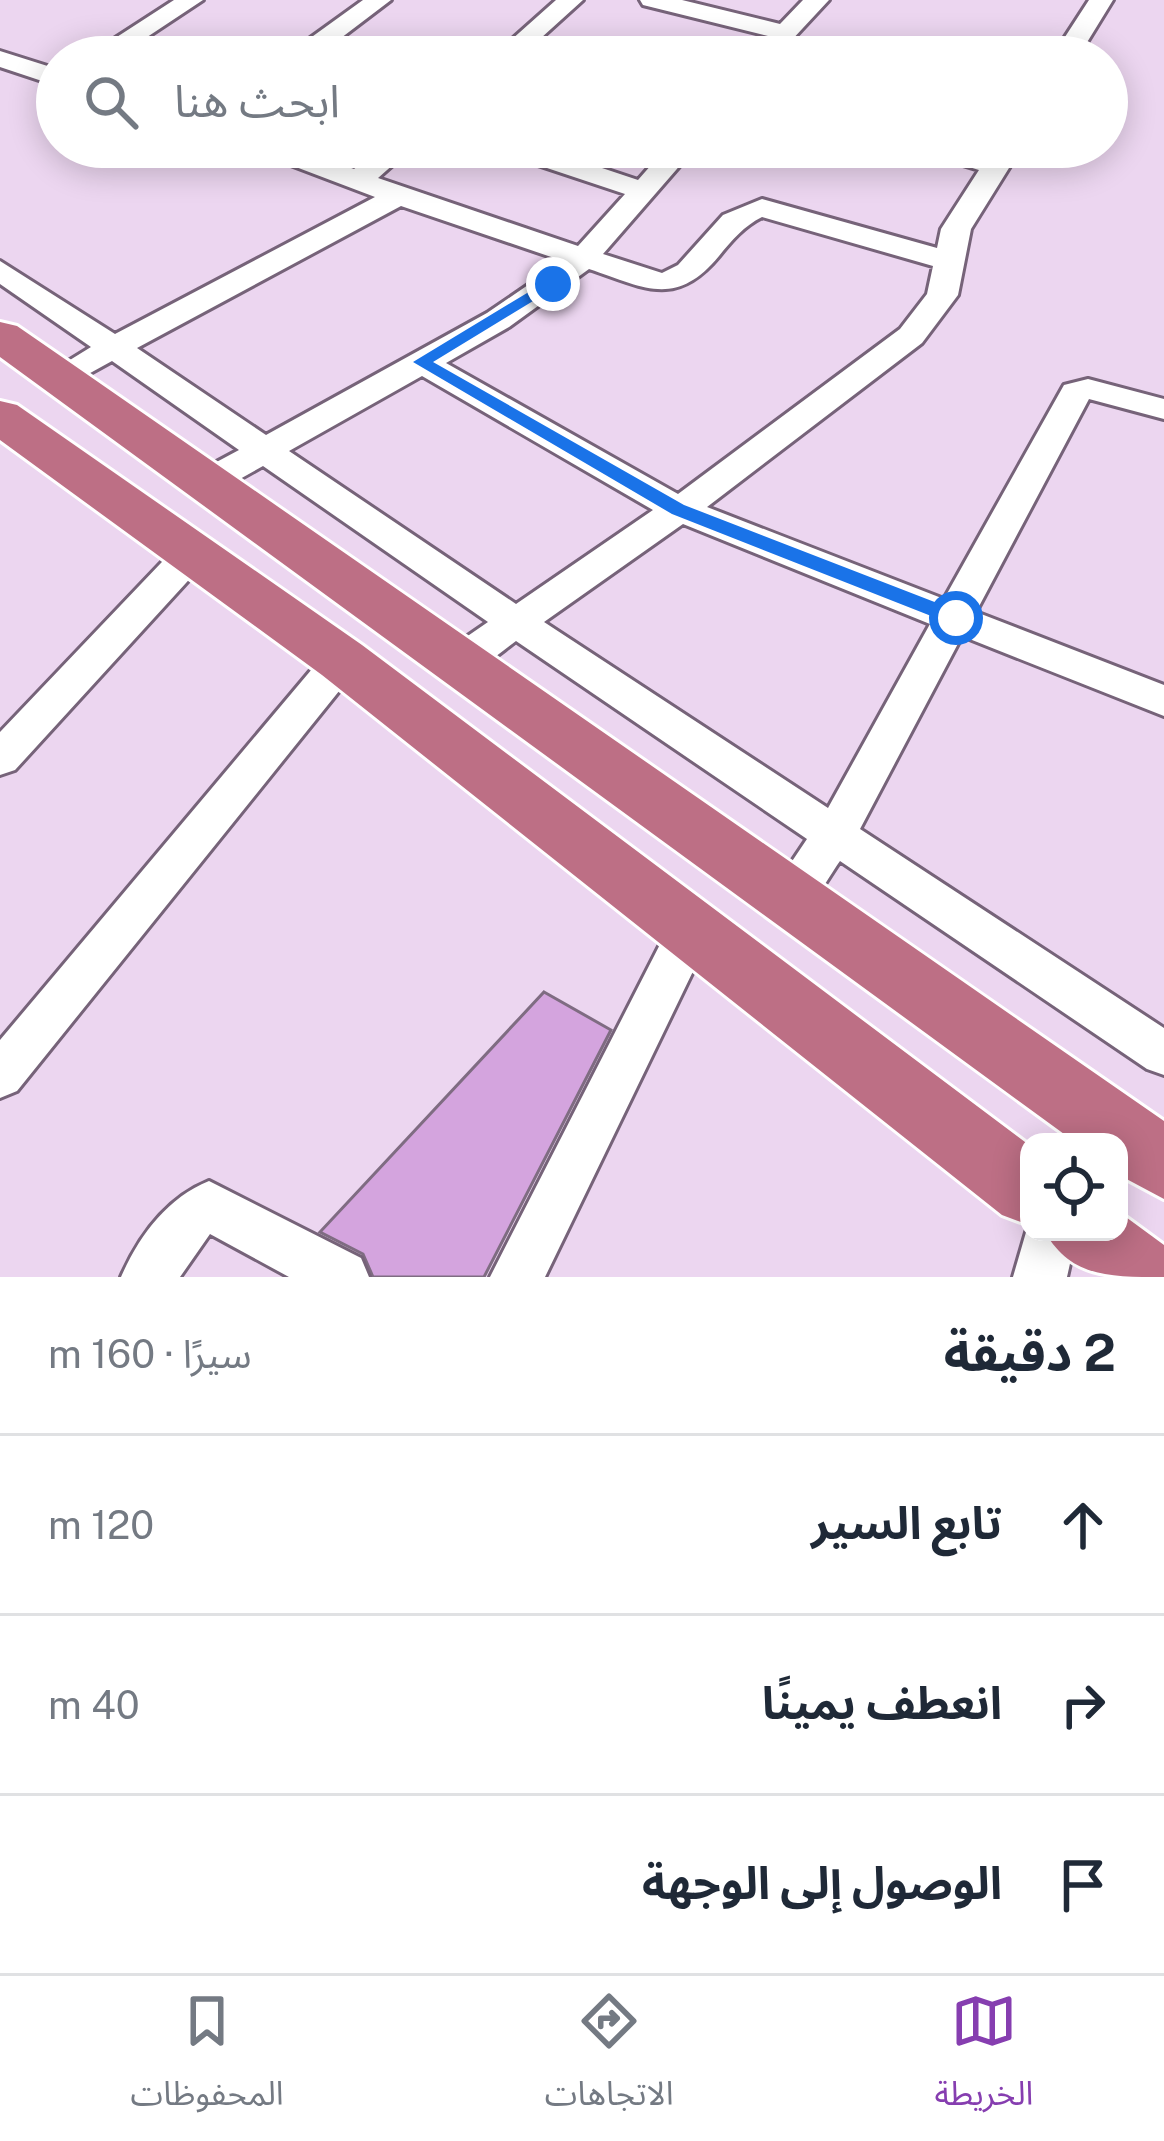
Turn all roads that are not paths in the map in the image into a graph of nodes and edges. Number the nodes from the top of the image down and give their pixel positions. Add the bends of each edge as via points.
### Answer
1 (380, 0) edge
2 (571, 0) edge
3 (652, 0) edge
4 (817, 0) edge
5 (1101, 0) edge
6 (184, 1) edge
7 (784, 33) junction
8 (131, 36) edge
9 (328, 36) edge
10 (529, 36) edge
11 (781, 36) edge
12 (1078, 36) edge
13 (0, 59) edge
14 (36, 71) edge
15 (329, 168) edge
16 (373, 168) edge
17 (575, 168) edge
18 (663, 168) edge
19 (994, 168) edge
20 (360, 179) junction
21 (643, 191) junction
22 (399, 196) junction
23 (582, 260) junction
24 (949, 261) junction
25 (0, 270) edge
26 (0, 336) edge
27 (114, 348) junction
28 (421, 362) junction
29 (60, 376) junction
30 (1164, 409) edge
31 (0, 416) edge
32 (261, 450) junction
33 (209, 481) junction
34 (678, 509) junction
35 (194, 551) junction
36 (956, 618) junction
37 (514, 621) junction
38 (342, 660) junction
39 (457, 663) junction
40 (1164, 701) edge
41 (8, 737) edge
42 (835, 834) junction
43 (792, 894) junction
44 (690, 930) junction
45 (1164, 1054) edge
46 (0, 1076) edge
47 (1164, 1164) edge
48 (1020, 1183) edge
49 (1049, 1241) edge
50 (1096, 1241) edge
51 (148, 1277) edge
52 (342, 1277) edge
53 (518, 1277) edge
54 (1040, 1277) edge
55 (1143, 1277) edge

1 - 9 street
2 - 10 street
3 - 7 street
4 - 7 street
5 - 12 street
6 - 8 street
7 - 11 street
13 - 14 street
15 - 20 street
16 - 20 street
17 - 21 street
18 - 21 street
19 - 24 street via 956,229
20 - 22 street
21 - 23 street
22 - 23 street
22 - 27 street
23 - 24 street via 670,283 742,215 762,208
23 - 28 street
24 - 34 street via 941,295 911,336
25 - 27 street
26 - 29 highway
27 - 29 street
27 - 32 street
28 - 32 street
28 - 34 street
29 - 33 highway
30 - 36 street via 1076,392
31 - 35 highway
32 - 33 street
32 - 37 street
33 - 39 highway
34 - 36 street
34 - 37 street
35 - 38 highway
35 - 41 street
36 - 40 street
36 - 42 street
37 - 39 street
37 - 42 street
38 - 44 highway
38 - 46 street
39 - 43 highway
42 - 43 street
42 - 45 street
43 - 47 highway
44 - 48 highway
44 - 53 street
49 - 54 street
50 - 55 highway
51 - 52 street via 191,1217 209,1206

